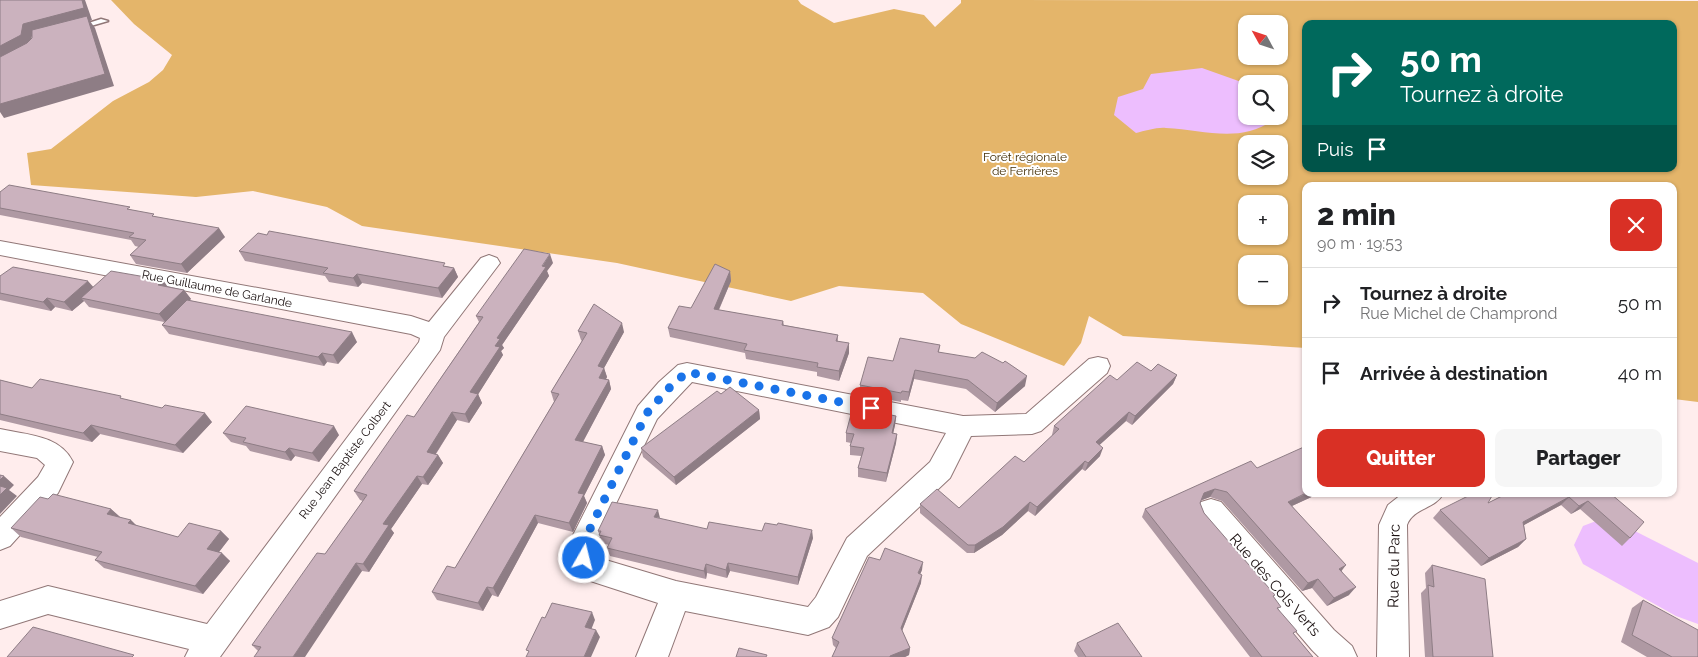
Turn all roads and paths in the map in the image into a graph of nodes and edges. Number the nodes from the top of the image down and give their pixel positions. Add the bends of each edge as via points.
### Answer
1 (104, 21) dead end
2 (68, 30) edge
3 (0, 248) edge
4 (30, 254) junction
5 (489, 263) dead end
6 (8, 272) edge
7 (432, 335) junction
8 (1098, 366) dead end
9 (963, 426) junction
10 (0, 440) edge
11 (1423, 497) edge
12 (1211, 511) dead end
13 (0, 537) edge
14 (676, 595) junction
15 (0, 615) edge
16 (206, 649) edge
17 (652, 657) edge
18 (1341, 657) edge
19 (1393, 657) edge

1 - 2 lane
3 - 4 street, Rue Guillaume de Garlande
4 - 6 street
4 - 7 street, Rue Guillaume de Garlande via 411,325
5 - 7 street, Rue Jean Baptiste Colbert
7 - 16 street, Rue Jean Baptiste Colbert via 431,344
8 - 9 street via 1032,424
9 - 14 street via 940,470 857,546 827,607 818,618 808,621
9 - 14 street via 687,372 647,413 581,547 588,568
10 - 13 street via 45,449 60,462 48,484
11 - 19 street, Rue du Parc via 1403,507 1395,515 1393,525
12 - 18 street, Rue des Cols Verts
14 - 17 street
15 - 16 street via 48,600

